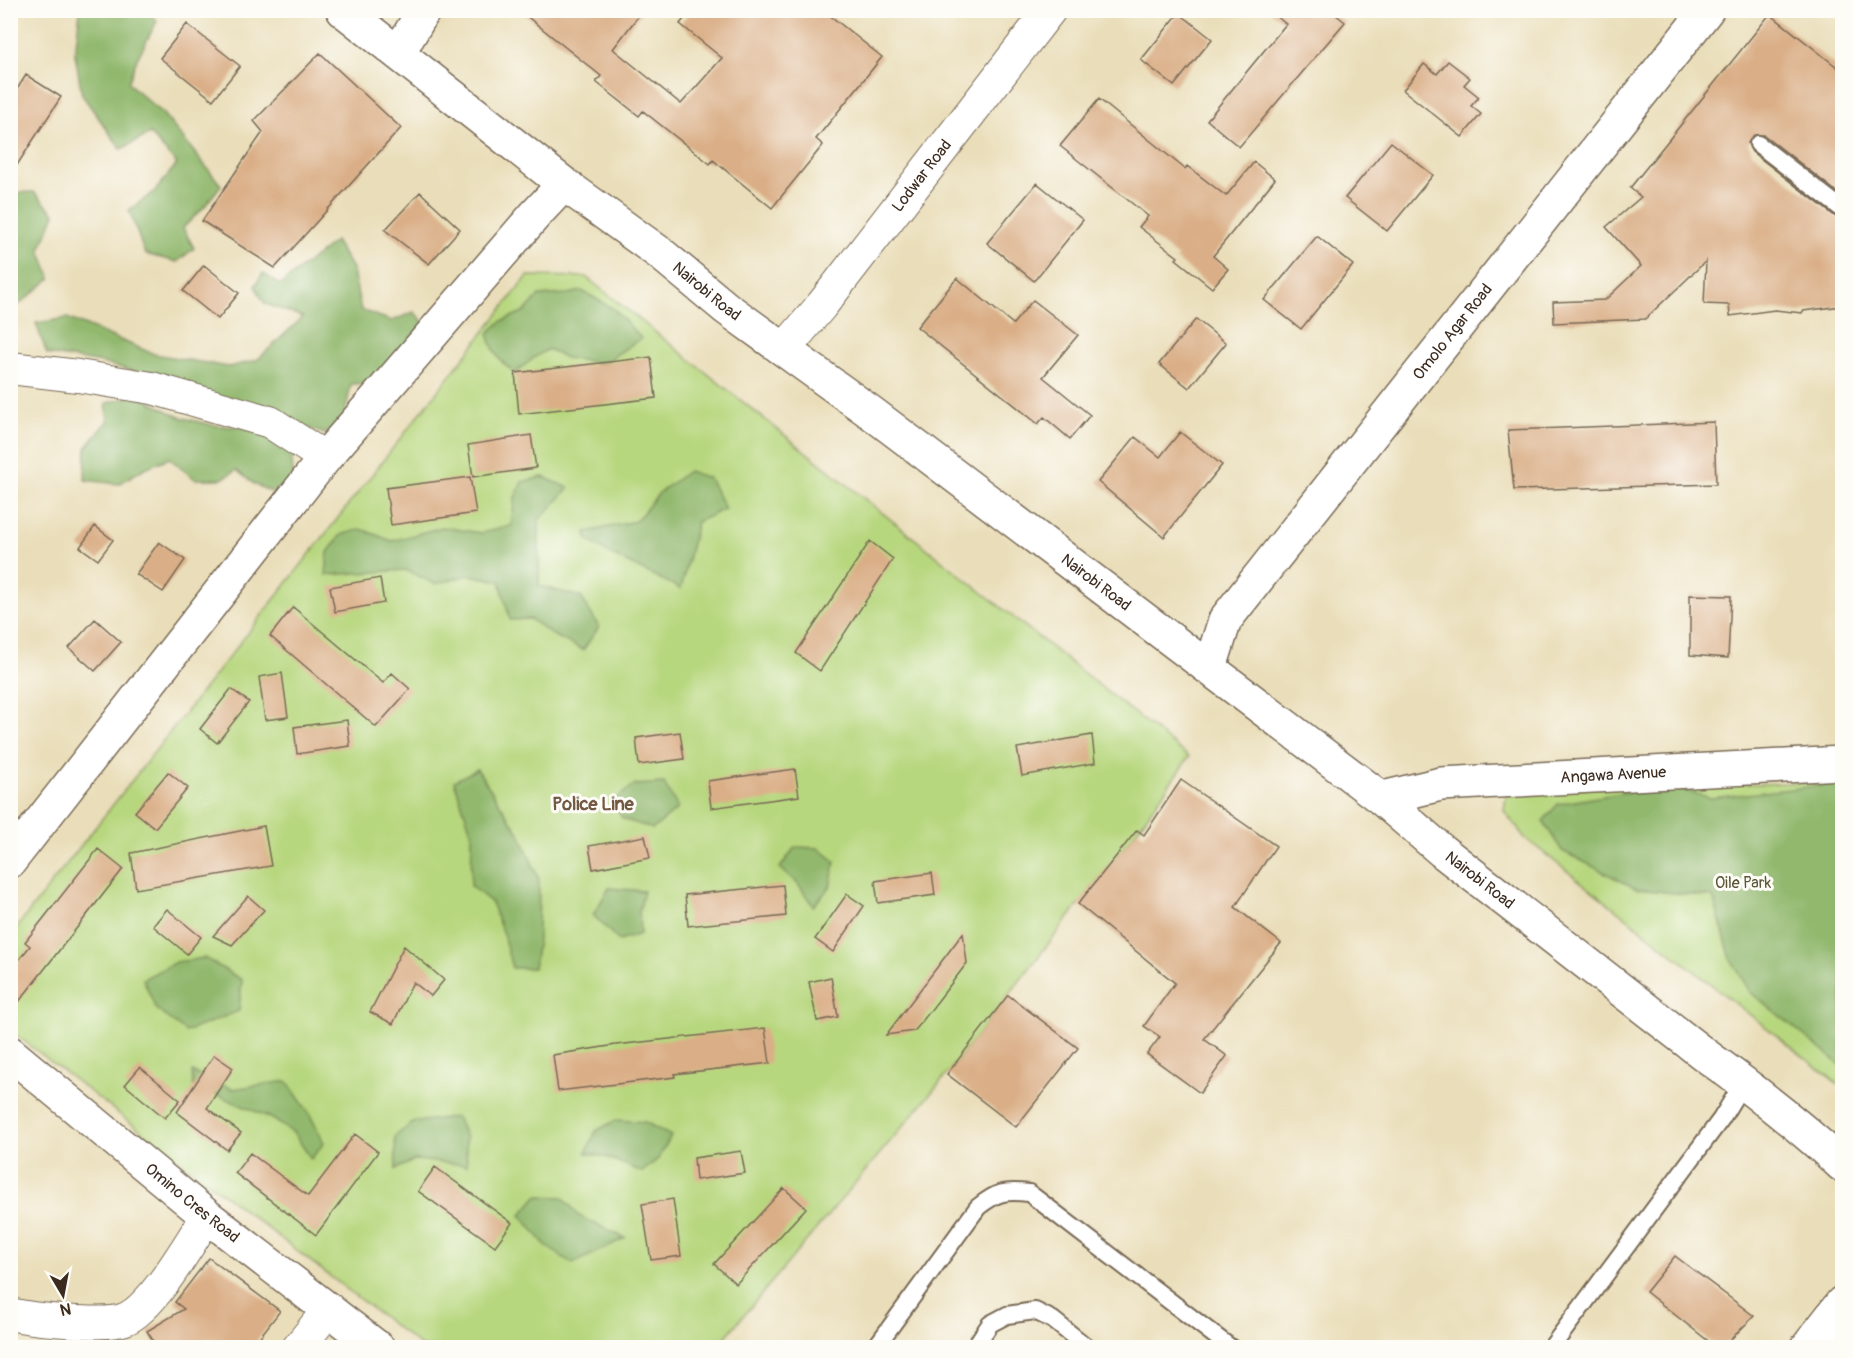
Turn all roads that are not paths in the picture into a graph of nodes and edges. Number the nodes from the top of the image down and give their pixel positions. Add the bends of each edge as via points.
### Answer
1 (343, 10) edge
2 (369, 10) edge
3 (1050, 10) edge
4 (1707, 10) edge
5 (416, 24) edge
6 (1758, 144) dead end
7 (564, 184) junction
8 (1842, 209) edge
9 (794, 339) junction
10 (10, 368) edge
11 (325, 458) junction
12 (1212, 661) junction
13 (1842, 763) edge
14 (1386, 797) junction
15 (10, 861) edge
16 (10, 1053) edge
17 (1743, 1083) junction
18 (1842, 1144) edge
19 (1842, 1165) edge
20 (207, 1216) junction
21 (1842, 1303) edge
22 (328, 1309) junction
23 (10, 1314) edge
24 (298, 1347) edge
25 (378, 1347) edge
26 (874, 1347) edge
27 (974, 1347) edge
28 (1088, 1347) edge
29 (1231, 1347) edge
30 (1551, 1347) edge
31 (1807, 1347) edge

1 - 7 main road, Nairobi Road
2 - 5 main road, Nairobi Road
3 - 9 street, Lodwar Road
4 - 12 main road, Omolo Agar Road via 1225,620
5 - 9 main road, Nairobi Road via 523,136
6 - 8 lane
7 - 11 main road
7 - 17 main road, Nairobi Road via 1382,799 1442,851
9 - 12 main road, Nairobi Road
10 - 11 street via 152,388 270,422
11 - 15 main road
12 - 14 main road, Nairobi Road
13 - 14 main road, Angawa Avenue via 1441,784
14 - 18 main road, Nairobi Road via 1433,841 1489,884
16 - 20 main road, Omino Cres Road
17 - 19 main road, Nairobi Road
17 - 30 lane via 1721,1119
20 - 22 main road, Omino Cres Road
20 - 23 street via 154,1292 124,1320 64,1322
21 - 31 main road
22 - 24 street
22 - 25 main road, Omino Cres Road
26 - 29 lane via 978,1208 993,1195 1010,1191 1029,1193
27 - 28 lane via 990,1324 1007,1315 1035,1311

